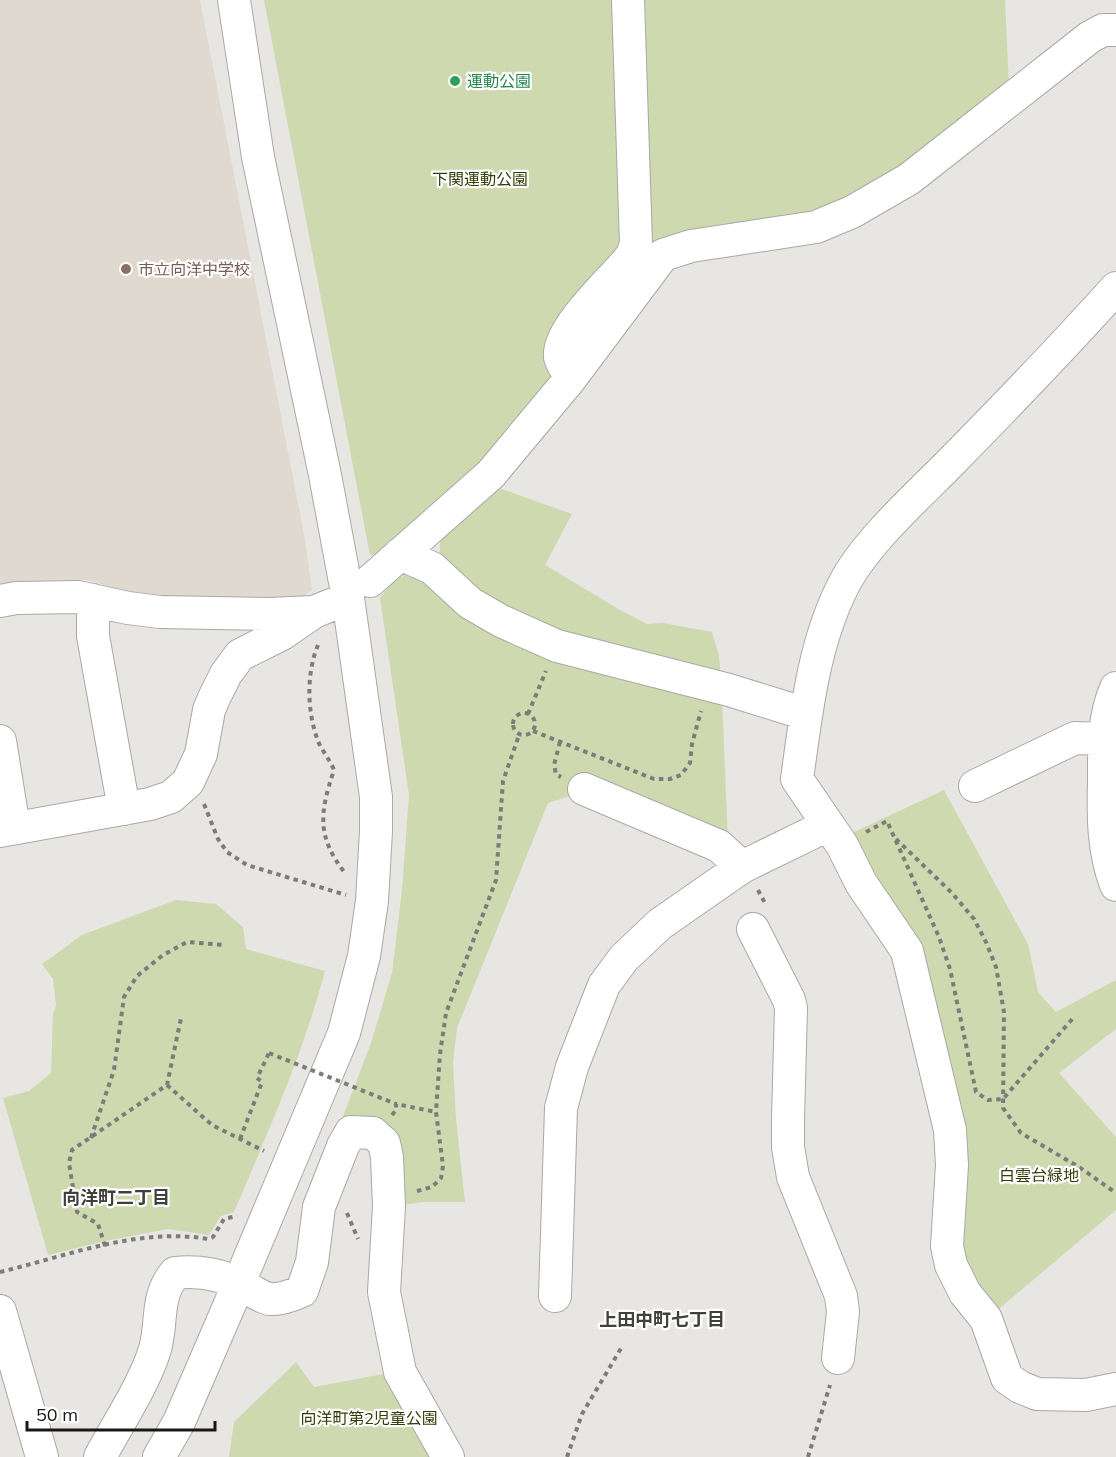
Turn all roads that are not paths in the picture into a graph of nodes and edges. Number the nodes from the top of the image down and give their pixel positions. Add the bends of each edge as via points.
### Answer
1 (234, 0) edge
2 (628, 0) edge
3 (1116, 30) edge
4 (1116, 288) edge
5 (571, 378) junction
6 (400, 554) junction
7 (359, 589) junction
8 (93, 600) junction
9 (0, 601) edge
10 (317, 624) junction
11 (1116, 688) edge
12 (806, 714) junction
13 (1104, 739) junction
14 (0, 741) edge
15 (576, 785) road end
16 (975, 786) dead end
17 (124, 809) junction
18 (828, 825) junction
19 (7, 829) edge
20 (742, 867) junction
21 (1116, 885) edge
22 (753, 929) dead end
23 (239, 1283) junction
24 (555, 1296) dead end
25 (0, 1311) edge
26 (837, 1358) road end
27 (1116, 1389) edge
28 (42, 1457) edge
29 (100, 1457) edge
30 (159, 1457) edge
31 (448, 1457) edge

1 - 7 street via 258,157 325,475
2 - 5 street via 636,244 628,260 570,326 560,357
3 - 5 street via 1103,30 1090,38 909,179 852,212 816,226 691,246 663,255
4 - 12 street via 1042,370 886,528 856,565 843,585 827,627
5 - 6 street via 491,474
6 - 7 street
6 - 12 street via 432,568 470,603 557,646
7 - 10 street
7 - 23 street via 376,797 372,901 364,956 344,1032
8 - 9 street via 78,597
8 - 10 street via 160,612 269,614
8 - 17 street via 93,636
10 - 17 street via 282,634 240,655 209,710 201,754 188,782 171,797
11 - 13 street via 1108,705
12 - 18 street via 797,780
13 - 16 street via 1075,738
13 - 21 street via 1104,835
14 - 19 street
15 - 20 street via 719,846
17 - 19 street
18 - 20 street
18 - 27 street via 907,951 950,1130 947,1246 964,1293 986,1319 1008,1378 1020,1387 1036,1394 1086,1395
20 - 24 street via 660,924 624,958 600,994 561,1108
22 - 26 street via 792,1008 788,1147 793,1177 841,1296 843,1312
23 - 29 street via 207,1273 184,1272 175,1274 165,1285 148,1366
23 - 30 street via 179,1422
23 - 31 street via 269,1299 302,1290 312,1262 319,1207 343,1146 351,1132 373,1133 384,1143 387,1157 389,1206 384,1292 400,1372
25 - 28 street

